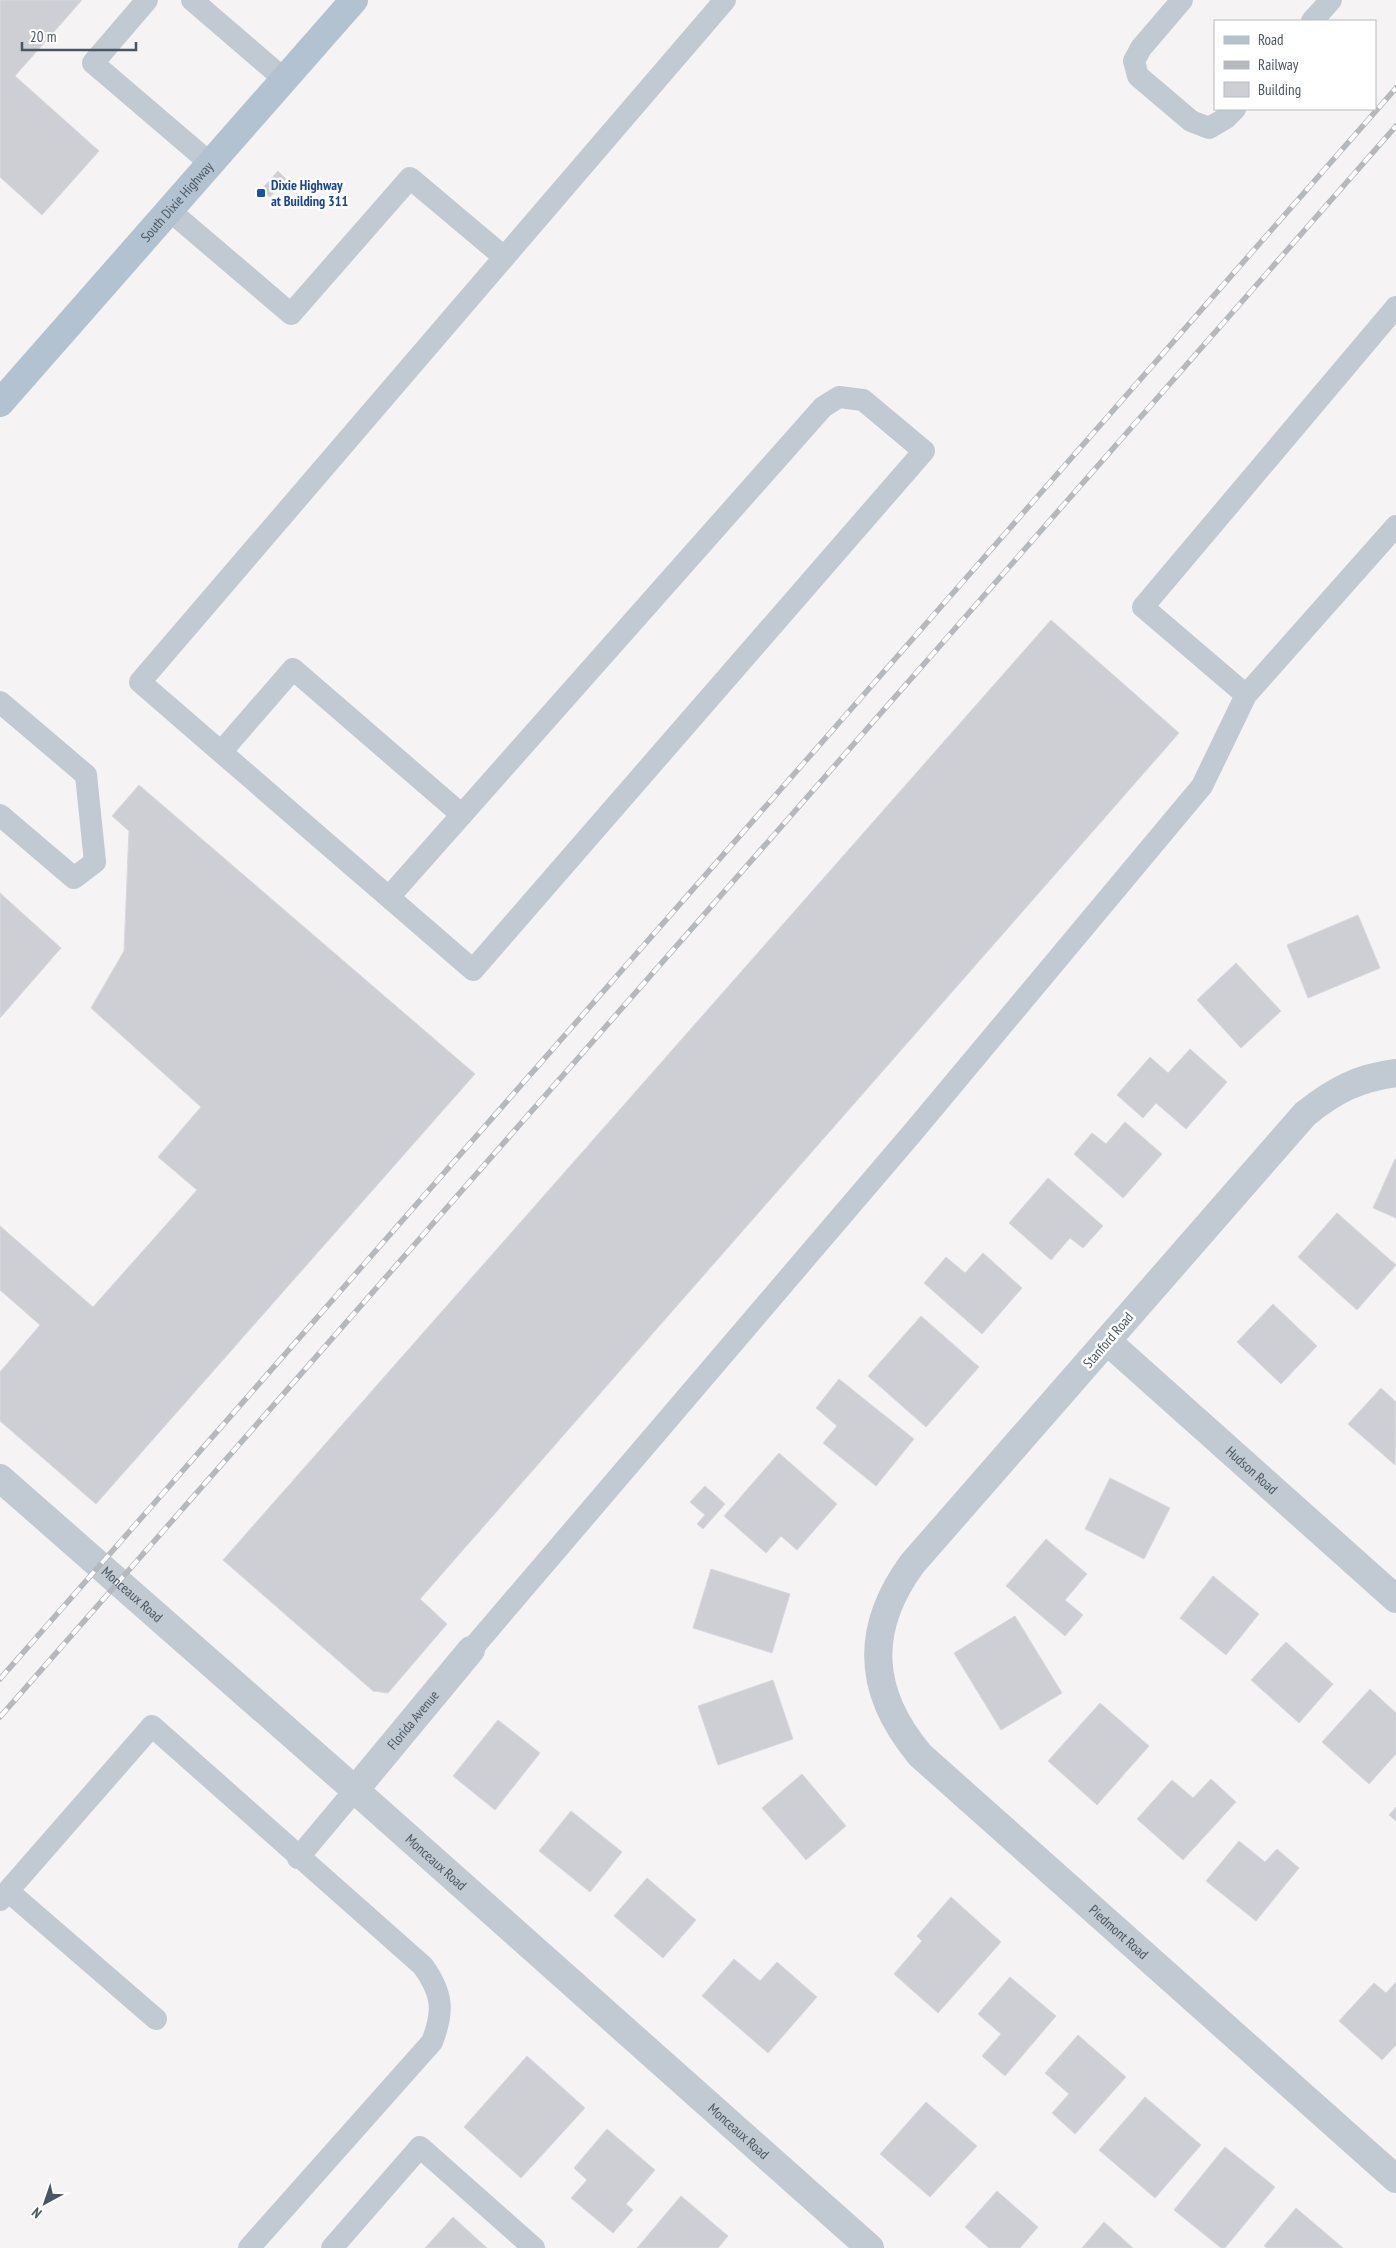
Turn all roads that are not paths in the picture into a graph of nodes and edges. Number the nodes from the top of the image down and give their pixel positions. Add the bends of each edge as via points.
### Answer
1 (147, 0) edge
2 (192, 0) edge
3 (354, 0) edge
4 (725, 0) edge
5 (1182, 0) edge
6 (1331, 0) edge
7 (1313, 20) edge
8 (284, 79) junction
9 (1234, 110) edge
10 (210, 163) junction
11 (169, 210) junction
12 (504, 257) junction
13 (1396, 307) edge
14 (3, 395) edge
15 (1396, 526) edge
16 (1246, 695) junction
17 (0, 702) edge
18 (221, 752) junction
19 (0, 815) edge
20 (462, 815) junction
21 (389, 897) junction
22 (1396, 1073) edge
23 (1107, 1341) junction
24 (0, 1478) edge
25 (1396, 1599) edge
26 (471, 1650) joint
27 (878, 1661) joint
28 (355, 1790) junction
29 (298, 1858) junction
30 (4, 1895) edge
31 (156, 2019) dead end
32 (1396, 2179) edge
33 (249, 2248) edge
34 (332, 2248) edge
35 (534, 2248) edge
36 (870, 2248) edge

1 - 10 lane via 93,63
2 - 8 lane
3 - 8 main road, South Dixie Highway
4 - 12 lane
5 - 9 lane via 1141,48 1134,61 1138,76 1191,121 1208,128
6 - 7 lane
8 - 10 main road, South Dixie Highway
10 - 11 main road, South Dixie Highway
11 - 12 lane via 291,314 410,178
11 - 14 main road, South Dixie Highway
12 - 18 lane via 140,682
13 - 16 lane via 1144,607
15 - 16 lane
16 - 26 lane via 1202,786
17 - 19 lane via 86,776 96,862 74,878
18 - 20 lane via 293,669
18 - 21 lane
20 - 21 lane
20 - 21 lane via 823,407 839,397 863,400 924,451 473,970
22 - 23 street, Stanford Road via 1348,1084 1305,1114
23 - 25 street, Hudson Road
23 - 27 street, Stanford Road via 912,1564 897,1585 886,1610
24 - 28 street, Monceaux Road
26 - 28 street, Florida Avenue
27 - 32 street, Piedmont Road via 890,1712 920,1755
28 - 29 lane
28 - 36 street, Monceaux Road
29 - 30 lane via 152,1726
29 - 33 lane via 423,1966 435,1983 440,2002 439,2023 432,2042
30 - 31 lane
34 - 35 lane via 420,2147

